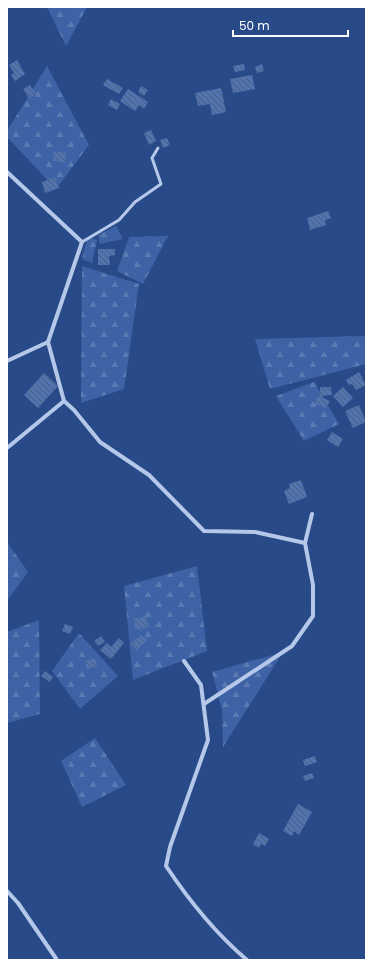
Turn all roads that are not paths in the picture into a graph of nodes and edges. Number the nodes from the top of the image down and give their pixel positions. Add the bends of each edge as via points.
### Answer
1 (158, 148) dead end
2 (7, 172) edge
3 (82, 242) junction
4 (48, 342) junction
5 (7, 361) edge
6 (64, 401) junction
7 (7, 448) edge
8 (312, 514) dead end
9 (305, 543) junction
10 (184, 661) dead end
11 (204, 704) junction
12 (7, 891) edge
13 (57, 960) edge
14 (247, 960) edge

1 - 3 lane via 152,158 161,184 135,202 119,220
2 - 3 street
3 - 4 street
4 - 5 street
4 - 6 street
6 - 7 street
6 - 9 street via 100,442 149,475 204,531 255,532
8 - 9 street
9 - 11 street via 313,584 313,616 292,646
10 - 11 street via 202,685
11 - 14 street via 208,740 170,846 166,866 191,903 226,942
12 - 13 street

